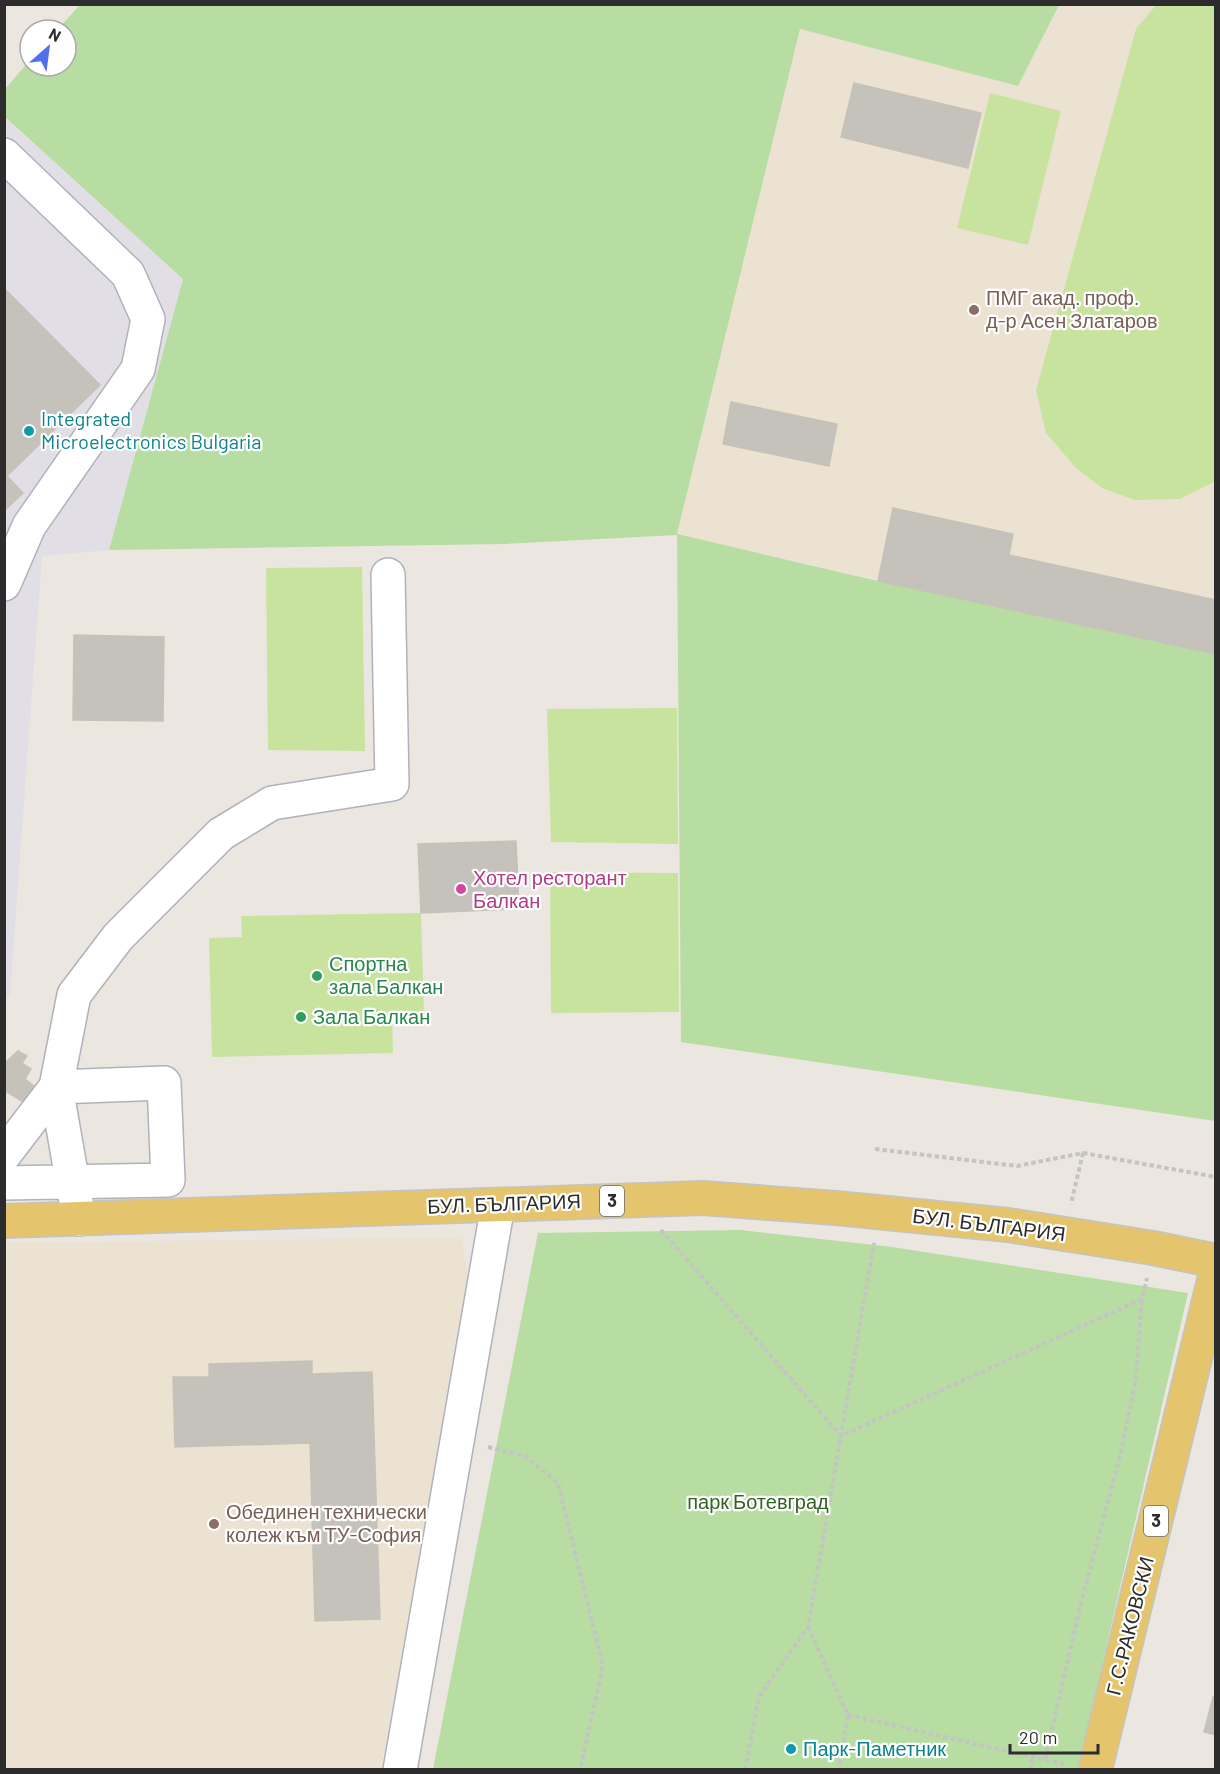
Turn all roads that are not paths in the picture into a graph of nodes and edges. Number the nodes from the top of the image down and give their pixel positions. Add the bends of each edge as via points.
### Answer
1 (4, 155) edge
2 (388, 575) dead end
3 (4, 584) edge
4 (56, 1087) junction
5 (4, 1155) edge
6 (73, 1181) junction
7 (4, 1183) edge
8 (498, 1205) junction
9 (78, 1219) junction
10 (4, 1221) edge
11 (1215, 1261) edge
12 (1215, 1272) edge
13 (1081, 1767) edge
14 (400, 1770) edge

1 - 3 street via 129,274 148,319 138,369 29,526
2 - 4 street via 392,784 272,803 221,834 118,937 74,995
4 - 5 street
4 - 6 street
4 - 6 street via 164,1083 168,1180
6 - 7 street
6 - 9 street
8 - 9 main road, БУЛ. БЪЛГАРИЯ / 3
8 - 11 main road, БУЛ. БЪЛГАРИЯ / 3 via 703,1198 1008,1225
8 - 14 street
9 - 10 main road, БУЛ. БЪЛГАРИЯ / 3
12 - 13 main road, Г.С.РАКОВСКИ / 3

